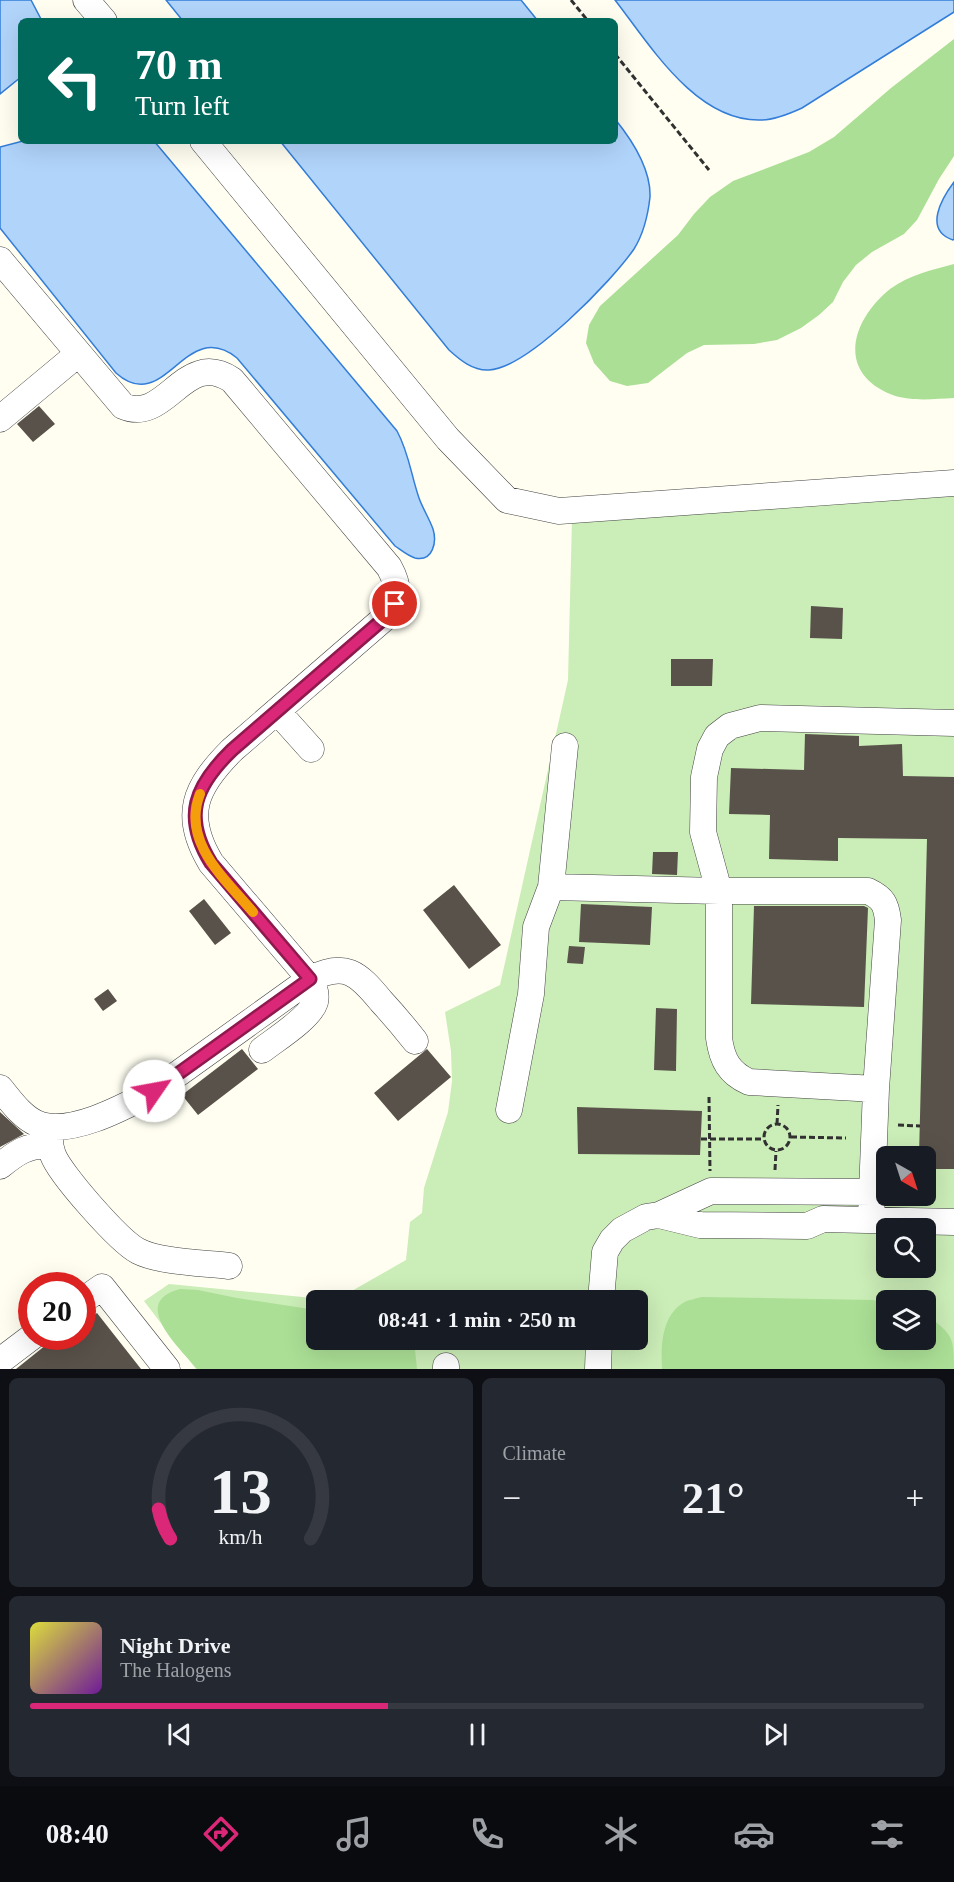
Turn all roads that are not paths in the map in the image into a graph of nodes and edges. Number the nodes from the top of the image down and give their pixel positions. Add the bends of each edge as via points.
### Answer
1 (86, 0) edge
2 (101, 18) edge
3 (204, 144) edge
4 (0, 260) edge
5 (78, 354) junction
6 (0, 419) edge
7 (954, 483) edge
8 (277, 711) junction
9 (954, 723) edge
10 (565, 746) dead end
11 (311, 749) dead end
12 (551, 887) junction
13 (718, 891) junction
14 (310, 979) junction
15 (415, 1041) dead end
16 (262, 1050) dead end
17 (0, 1088) edge
18 (876, 1089) junction
19 (509, 1110) dead end
20 (50, 1136) junction
21 (0, 1166) edge
22 (873, 1192) junction
23 (659, 1215) junction
24 (871, 1220) junction
25 (954, 1222) edge
26 (229, 1266) dead end
27 (602, 1290) edge
28 (96, 1291) edge
29 (18, 1347) edge
30 (599, 1350) edge
31 (0, 1361) edge
32 (167, 1369) edge
33 (598, 1369) edge

1 - 2 lane
3 - 7 lane via 448,440 507,500 559,511
4 - 5 lane
5 - 6 lane
5 - 8 lane via 113,396 133,410 153,406 199,373 224,374 396,579 398,591 388,615
8 - 11 lane
8 - 14 lane via 232,750 206,781 198,797 196,831 211,863
9 - 13 lane via 760,718 730,726 717,736 710,749 704,777 703,832
10 - 12 lane
12 - 13 lane
12 - 19 lane via 536,927 531,994
13 - 18 lane via 719,1038 728,1067 749,1082
13 - 18 lane via 868,891 880,897 888,920
14 - 15 lane via 325,972 353,973
14 - 16 lane via 316,994 311,1009
14 - 20 lane via 154,1091
17 - 20 lane via 21,1113
18 - 22 lane
20 - 21 lane
20 - 26 lane via 59,1166 124,1242 154,1257
22 - 23 lane via 711,1191
22 - 24 lane
23 - 24 lane via 700,1225 807,1226 823,1219
23 - 27 lane via 634,1223 612,1240 605,1252
24 - 25 lane
28 - 32 lane via 102,1287
29 - 31 lane
30 - 33 lane

